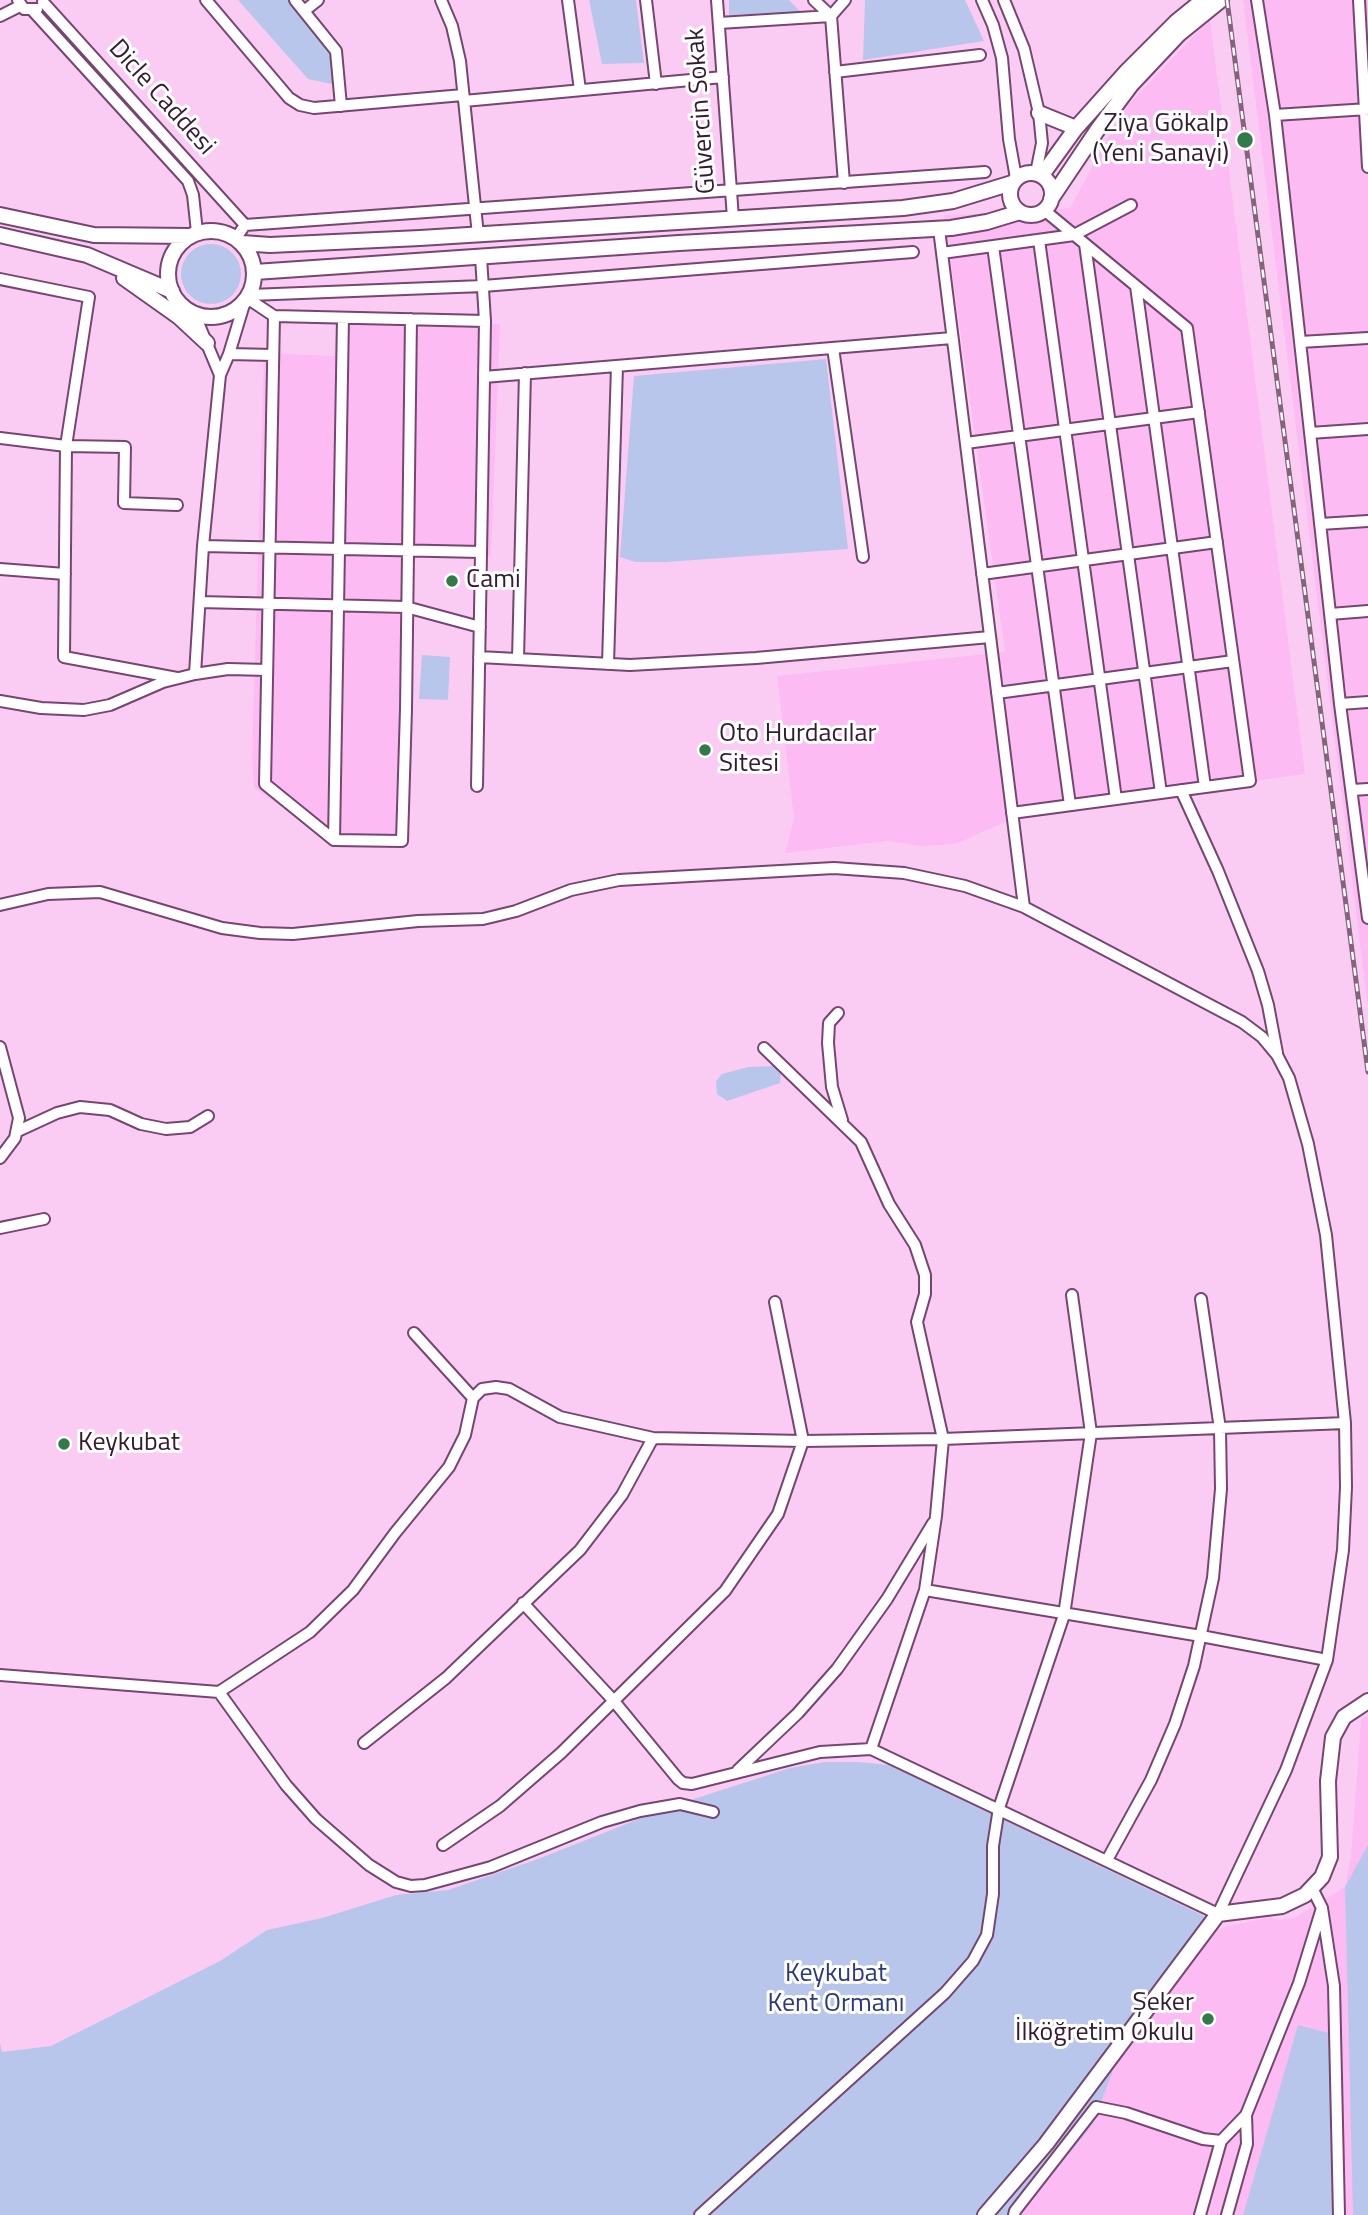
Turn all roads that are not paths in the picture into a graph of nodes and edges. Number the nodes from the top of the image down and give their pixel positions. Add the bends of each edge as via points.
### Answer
1 (206, 0) edge
2 (295, 0) edge
3 (318, 0) edge
4 (441, 0) edge
5 (568, 0) edge
6 (646, 0) edge
7 (717, 0) edge
8 (814, 0) edge
9 (845, 0) edge
10 (982, 0) edge
11 (1004, 0) edge
12 (1203, 0) edge
13 (1221, 0) edge
14 (1257, 0) edge
15 (1359, 0) edge
16 (43, 1) edge
17 (19, 3) edge
18 (33, 11) junction
19 (304, 11) junction
20 (0, 16) edge
21 (831, 16) junction
22 (719, 23) junction
23 (980, 55) dead end
24 (835, 72) junction
25 (723, 78) junction
26 (656, 84) junction
27 (580, 90) junction
28 (464, 98) junction
29 (341, 106) junction
30 (1366, 109) edge
31 (1039, 113) junction
32 (1275, 116) junction
33 (1076, 128) junction
34 (1368, 167) edge
35 (985, 172) dead end
36 (1039, 174) junction
37 (1014, 180) junction
38 (844, 183) junction
39 (731, 192) junction
40 (1048, 205) junction
41 (1131, 205) dead end
42 (475, 208) junction
43 (1020, 212) junction
44 (0, 215) edge
45 (733, 218) junction
46 (246, 225) junction
47 (939, 229) junction
48 (194, 234) junction
49 (478, 234) junction
50 (0, 235) edge
51 (1074, 235) junction
52 (239, 240) junction
53 (1039, 240) junction
54 (1085, 244) junction
55 (993, 246) junction
56 (913, 253) dead end
57 (942, 253) junction
58 (87, 255) junction
59 (481, 257) junction
60 (255, 272) junction
61 (0, 279) edge
62 (483, 286) junction
63 (1136, 286) junction
64 (172, 291) junction
65 (247, 298) junction
66 (194, 313) junction
67 (274, 316) junction
68 (344, 318) junction
69 (411, 319) junction
70 (485, 321) junction
71 (952, 338) junction
72 (1368, 338) edge
73 (1300, 342) junction
74 (206, 343) junction
75 (833, 348) junction
76 (229, 354) junction
77 (273, 355) junction
78 (617, 366) junction
79 (525, 373) junction
80 (220, 375) junction
81 (484, 377) junction
82 (1199, 412) junction
83 (1154, 418) junction
84 (1110, 424) junction
85 (1368, 429) edge
86 (1065, 430) junction
87 (1310, 433) junction
88 (1019, 436) junction
89 (0, 438) edge
90 (965, 443) junction
91 (66, 446) junction
92 (177, 505) dead end
93 (1368, 521) edge
94 (1320, 524) junction
95 (1217, 542) junction
96 (203, 546) junction
97 (270, 548) junction
98 (1172, 548) junction
99 (339, 549) junction
100 (407, 551) junction
101 (481, 552) junction
102 (1128, 554) junction
103 (863, 557) dead end
104 (1083, 561) junction
105 (1037, 567) junction
106 (0, 569) edge
107 (65, 574) junction
108 (982, 574) junction
109 (200, 602) junction
110 (268, 604) junction
111 (338, 605) junction
112 (406, 607) junction
113 (1368, 611) edge
114 (1330, 614) junction
115 (480, 627) junction
116 (990, 637) junction
117 (479, 657) junction
118 (518, 659) junction
119 (1233, 661) junction
120 (608, 664) junction
121 (1189, 667) junction
122 (267, 670) junction
123 (1145, 673) junction
124 (195, 674) junction
125 (177, 678) junction
126 (1100, 679) junction
127 (1054, 685) junction
128 (997, 693) junction
129 (0, 701) edge
130 (1368, 702) edge
131 (1340, 704) junction
132 (477, 786) dead end
133 (1205, 787) junction
134 (1368, 789) edge
135 (1181, 790) junction
136 (1352, 790) junction
137 (1161, 793) junction
138 (1116, 799) junction
139 (1070, 805) junction
140 (1012, 813) junction
141 (334, 840) junction
142 (1366, 883) edge
143 (0, 905) edge
144 (1024, 906) junction
145 (1368, 918) edge
146 (838, 1013) dead end
147 (0, 1047) edge
148 (764, 1048) dead end
149 (1277, 1055) junction
150 (208, 1116) dead end
151 (843, 1123) junction
152 (18, 1131) junction
153 (0, 1158) edge
154 (44, 1219) dead end
155 (0, 1228) edge
156 (1072, 1295) dead end
157 (1201, 1299) dead end
158 (775, 1302) dead end
159 (414, 1332) dead end
160 (473, 1398) junction
161 (1345, 1423) junction
162 (1220, 1429) junction
163 (1091, 1433) junction
164 (653, 1438) junction
165 (943, 1439) junction
166 (803, 1441) junction
167 (936, 1516) junction
168 (925, 1590) junction
169 (523, 1603) junction
170 (1065, 1615) junction
171 (1201, 1636) junction
172 (1327, 1660) junction
173 (0, 1675) edge
174 (219, 1692) junction
175 (613, 1700) junction
176 (1368, 1701) edge
177 (364, 1743) dead end
178 (871, 1749) junction
179 (733, 1774) junction
180 (999, 1808) junction
181 (713, 1812) dead end
182 (443, 1844) dead end
183 (1107, 1860) junction
184 (1312, 1888) junction
185 (1322, 1908) junction
186 (1218, 1914) junction
187 (1076, 2105) junction
188 (1096, 2107) junction
189 (1246, 2115) junction
190 (1221, 2141) junction
191 (700, 2215) edge
192 (985, 2215) edge
193 (1014, 2215) edge
194 (1200, 2215) edge
195 (1227, 2215) edge
196 (1339, 2215) edge

1 - 29 street via 294,102 309,108
2 - 19 street
3 - 19 street
4 - 28 street via 457,43
5 - 27 street
6 - 26 street
7 - 22 street, Güvercin Sokak
8 - 21 street
9 - 21 street
10 - 37 street via 1002,58
11 - 31 street via 1024,49
12 - 33 street via 1163,34
13 - 40 street via 1193,21 1131,85
14 - 32 street
15 - 30 street
16 - 18 street
16 - 46 street, Dicle Caddesi
17 - 18 street
17 - 20 street
18 - 48 street, Dicle Caddesi via 188,181 197,214
19 - 29 street via 336,51
21 - 22 street
21 - 24 street
22 - 25 street, Güvercin Sokak
23 - 24 street
24 - 38 street
25 - 26 street
25 - 39 street, Güvercin Sokak
26 - 27 street
27 - 28 street
28 - 29 street
28 - 42 street
30 - 32 street
30 - 34 street
31 - 33 street
31 - 36 street
32 - 73 street
33 - 36 street
35 - 38 street
36 - 37 street via 1025,173
36 - 40 street via 1049,183
37 - 43 street via 1010,199
37 - 45 street via 973,196 920,206
38 - 39 street
39 - 42 street
39 - 45 street, Güvercin Sokak
40 - 43 street via 1030,215
40 - 51 street
41 - 51 street
42 - 46 street
42 - 49 street
43 - 47 street
44 - 48 street via 94,235
45 - 49 street
46 - 52 street
47 - 57 street
47 - 59 street
48 - 52 street via 213,230
48 - 64 street via 178,246 170,260
49 - 52 street via 270,245
50 - 58 street
51 - 53 street
51 - 54 street
52 - 60 street via 251,256
53 - 55 street
53 - 86 street
54 - 63 street
54 - 84 street
55 - 57 street
55 - 88 street
56 - 62 street
57 - 71 street
58 - 64 street
58 - 74 street via 162,304
59 - 60 street
59 - 62 street
60 - 65 street
61 - 91 street via 89,297
62 - 65 street
62 - 70 street
63 - 82 street via 1187,328
63 - 83 street
64 - 66 street
65 - 66 street via 233,312 218,317
65 - 67 street
65 - 76 street
66 - 74 street
67 - 68 street
67 - 77 street
68 - 69 street
68 - 99 street
69 - 70 street
69 - 100 street
70 - 81 street
71 - 75 street
71 - 90 street
72 - 73 street
73 - 87 street
74 - 80 street
75 - 78 street
75 - 103 street
76 - 77 street
76 - 80 street
77 - 97 street
78 - 79 street
78 - 120 street
79 - 81 street
79 - 118 street
80 - 96 street
81 - 101 street
82 - 83 street
82 - 95 street
83 - 84 street
83 - 98 street
84 - 86 street
84 - 102 street
85 - 87 street
86 - 88 street
86 - 104 street
87 - 94 street
88 - 90 street
88 - 105 street
89 - 91 street
90 - 108 street
91 - 92 street via 125,447 124,503
91 - 107 street
93 - 94 street
94 - 114 street
95 - 98 street
95 - 119 street
96 - 97 street
96 - 109 street
97 - 99 street
97 - 110 street
98 - 102 street
98 - 121 street
99 - 100 street
99 - 111 street
100 - 101 street
100 - 112 street
101 - 115 street
102 - 104 street
102 - 123 street
104 - 105 street
104 - 126 street
105 - 108 street
105 - 127 street
106 - 107 street
107 - 125 street via 64,657
108 - 116 street
109 - 110 street
109 - 124 street
110 - 111 street
110 - 122 street
111 - 112 street
111 - 141 street
112 - 115 street
112 - 141 street via 402,841
113 - 114 street
114 - 131 street
115 - 117 street
116 - 120 street via 756,658
116 - 128 street
117 - 118 street
117 - 132 street
118 - 120 street
119 - 121 street
119 - 133 street via 1250,781
121 - 123 street
121 - 133 street
122 - 124 street
122 - 141 street via 265,784
123 - 126 street
123 - 137 street
124 - 125 street
125 - 129 street via 116,703 84,710
126 - 127 street
126 - 138 street
127 - 128 street
127 - 139 street
128 - 140 street
130 - 131 street
131 - 136 street
133 - 135 street
134 - 136 street
135 - 137 street
135 - 149 street via 1258,971
136 - 142 street
137 - 138 street
138 - 139 street
139 - 140 street
140 - 144 street
142 - 145 street
143 - 144 street via 48,894 100,892 222,928 293,934 483,919 571,890 619,880 834,868 946,881
144 - 149 street via 1242,1022
146 - 151 street via 829,1023 828,1044 832,1087
147 - 152 street via 18,1111
148 - 151 street
149 - 161 street via 1293,1090 1317,1183
150 - 152 street via 190,1128 166,1129 110,1110 80,1107
151 - 165 street via 866,1149 889,1203 919,1254 926,1286 917,1322
152 - 153 street
154 - 155 street
156 - 163 street
157 - 162 street
158 - 166 street
159 - 160 street
160 - 164 street via 482,1389 502,1387 559,1417
160 - 174 street via 467,1429 454,1458 353,1590 310,1632
161 - 162 street
161 - 172 street via 1343,1550
162 - 163 street
162 - 171 street via 1217,1548
163 - 165 street
163 - 170 street
164 - 166 street
164 - 169 street via 597,1530
165 - 166 street
165 - 167 street
166 - 175 street via 778,1514 725,1591
167 - 168 street
167 - 179 street via 887,1599 837,1669 778,1734
168 - 170 street
168 - 178 street
169 - 175 street
169 - 177 street via 446,1678
170 - 171 street
170 - 180 street
171 - 172 street
171 - 183 street via 1163,1752
172 - 186 street via 1286,1770
173 - 174 street
174 - 181 street via 316,1819 369,1865 403,1884 425,1885 491,1867 640,1811 680,1804
175 - 179 street via 680,1781 692,1784
175 - 182 street via 500,1806
176 - 184 street via 1344,1717 1333,1737 1328,1781 1331,1857
178 - 179 street via 820,1752
178 - 180 street
180 - 183 street
180 - 191 street via 991,1918 984,1943 972,1961 929,2010
183 - 186 street
184 - 185 street
184 - 186 street via 1282,1906
185 - 189 street via 1300,1983
185 - 196 street via 1334,1986
186 - 187 street
187 - 188 street
187 - 192 street
188 - 190 street
188 - 193 street
189 - 190 street
189 - 195 street via 1247,2144
190 - 194 street

